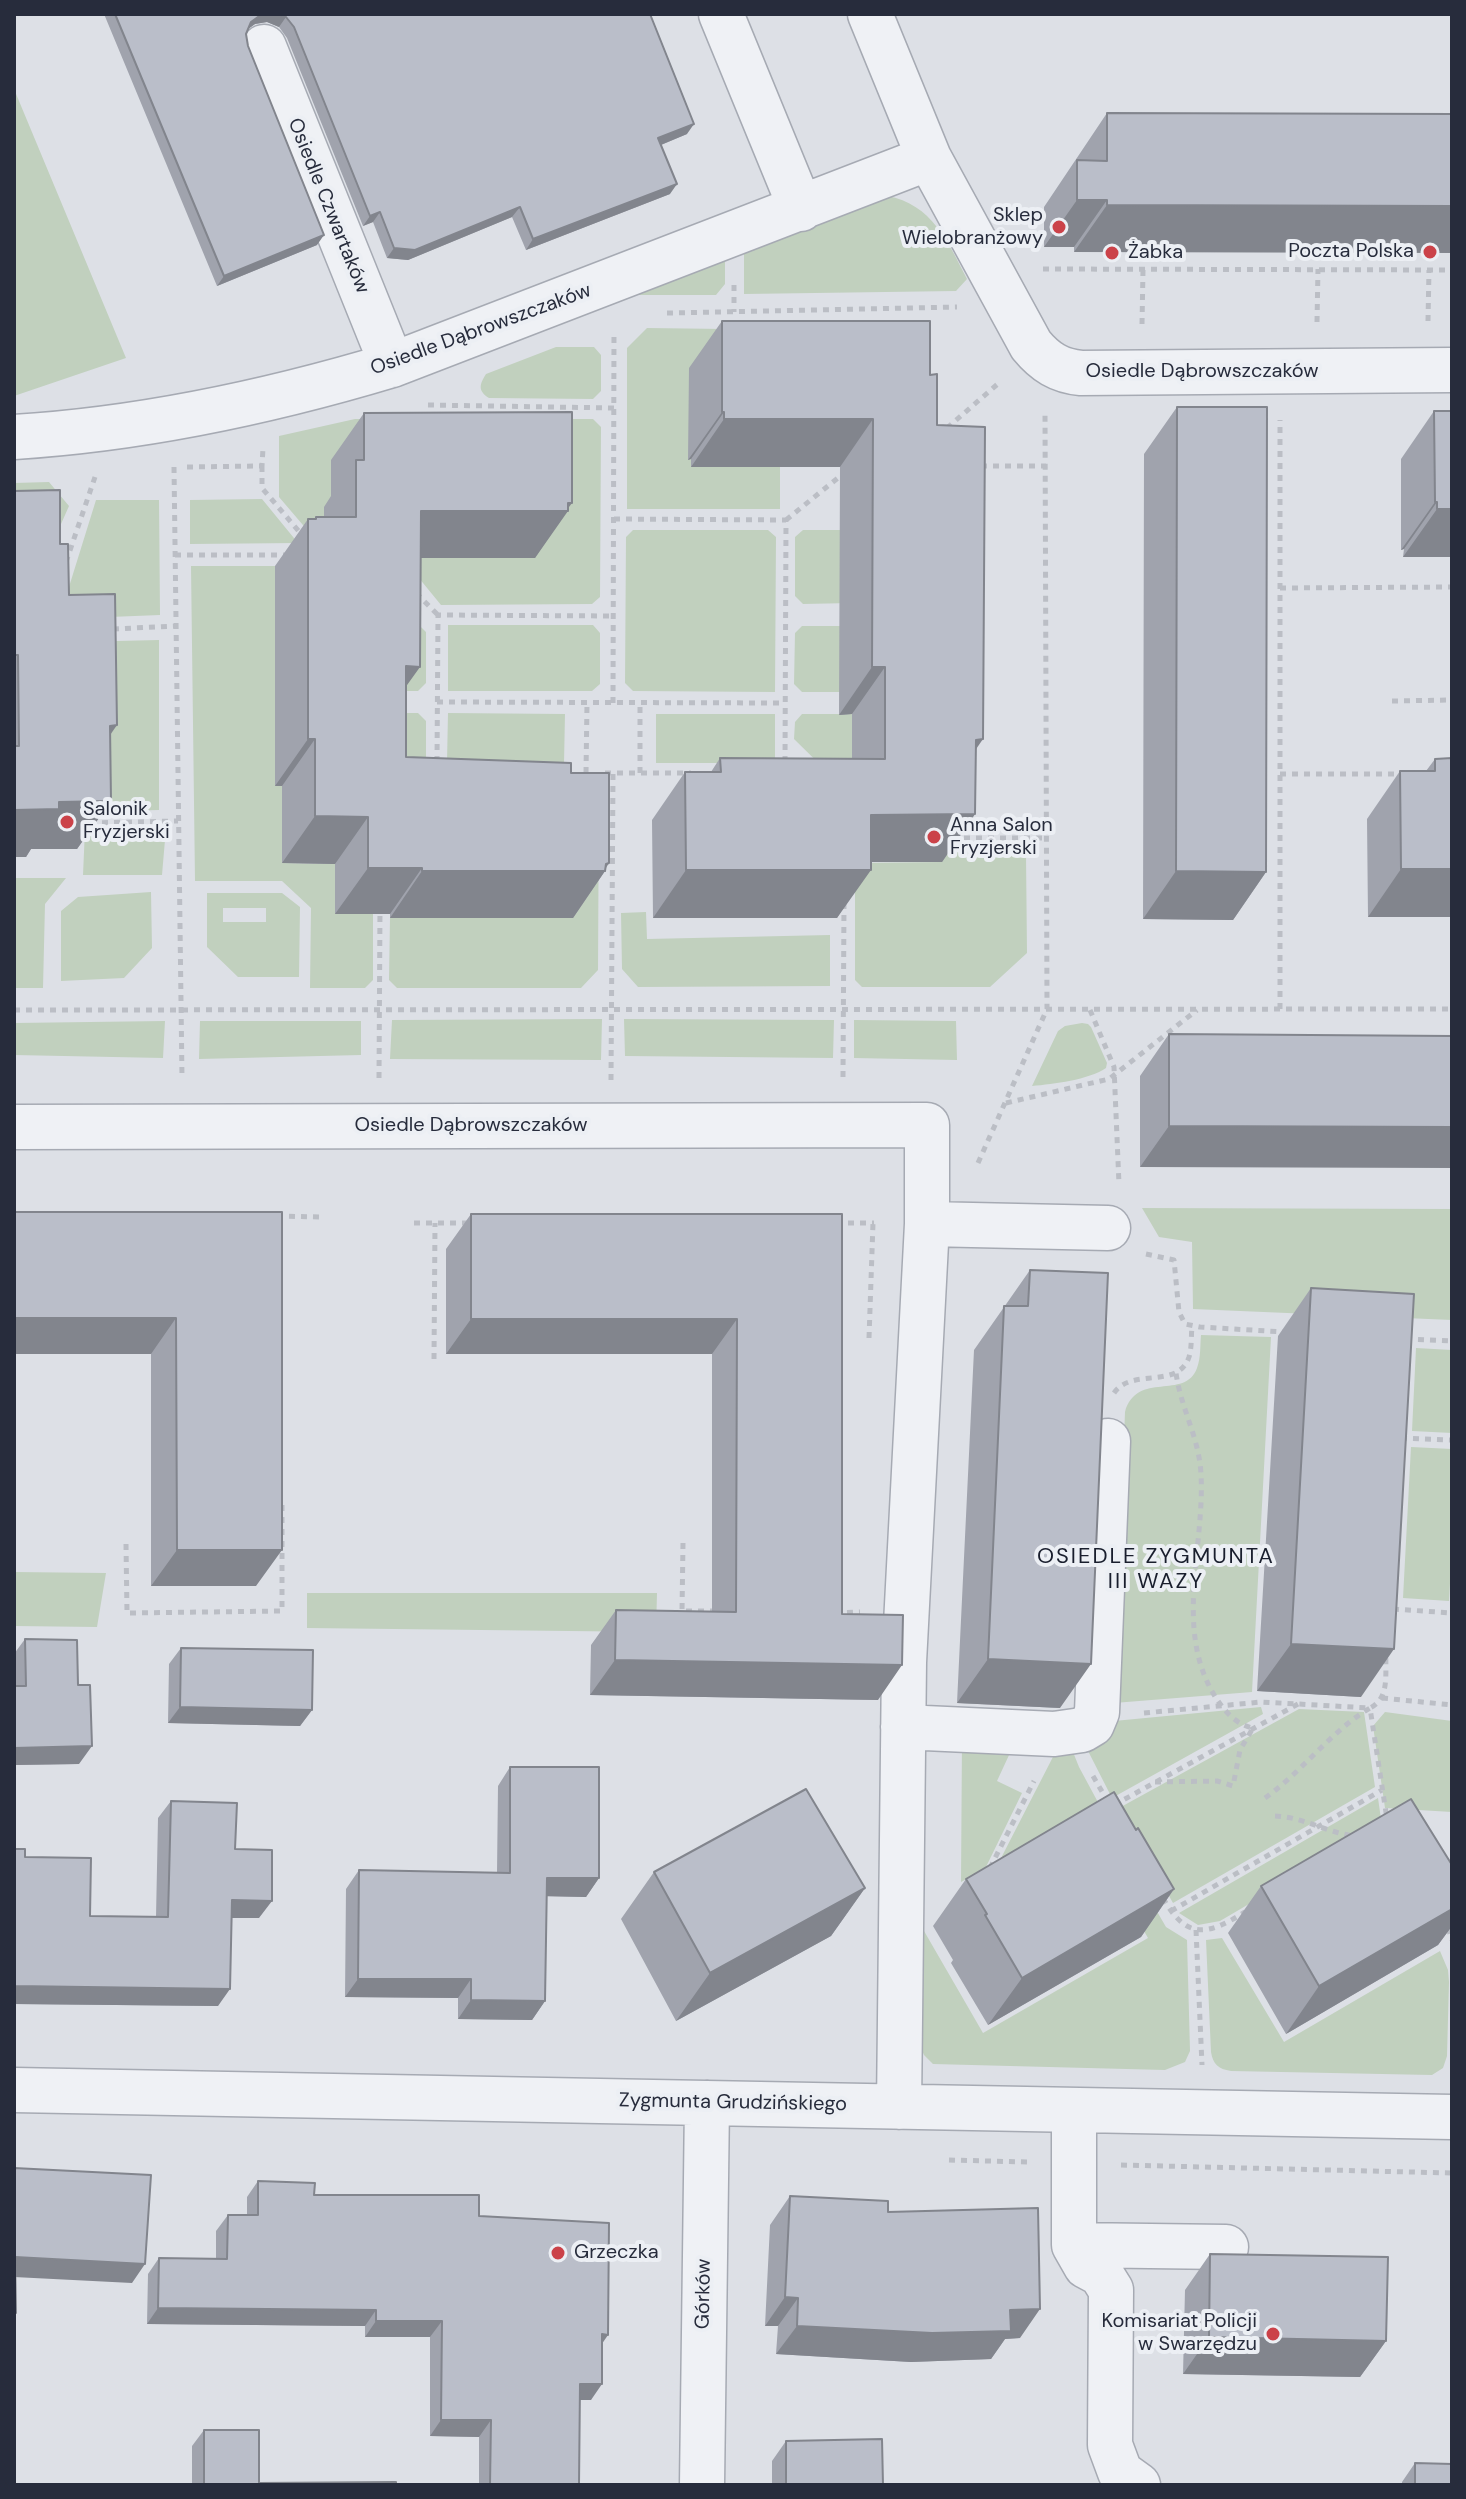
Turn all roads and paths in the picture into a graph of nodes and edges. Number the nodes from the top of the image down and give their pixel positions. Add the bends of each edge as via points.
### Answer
1 (721, 14) edge
2 (870, 14) edge
3 (258, 33) edge
4 (929, 158) junction
5 (801, 209) junction
6 (1037, 269) dead end
7 (1452, 270) edge
8 (1010, 306) junction
9 (659, 313) dead end
10 (614, 329) dead end
11 (1040, 355) junction
12 (392, 365) junction
13 (1452, 370) edge
14 (1280, 371) junction
15 (97, 430) junction
16 (938, 436) edge
17 (14, 437) edge
18 (262, 466) dead end
19 (853, 466) edge
20 (967, 466) edge
21 (1046, 466) junction
22 (174, 467) dead end
23 (614, 519) junction
24 (786, 520) junction
25 (310, 544) edge
26 (175, 555) junction
27 (291, 555) dead end
28 (63, 572) edge
29 (409, 585) edge
30 (1452, 587) edge
31 (1280, 588) junction
32 (438, 615) junction
33 (613, 616) junction
34 (176, 626) junction
35 (102, 629) edge
36 (1452, 700) edge
37 (1392, 701) dead end
38 (437, 702) junction
39 (640, 702) junction
40 (587, 703) junction
41 (613, 703) junction
42 (785, 703) junction
43 (437, 773) edge
44 (571, 773) edge
45 (586, 773) junction
46 (613, 773) junction
47 (640, 773) junction
48 (698, 773) edge
49 (785, 773) edge
50 (1280, 774) junction
51 (1405, 774) edge
52 (178, 821) junction
53 (77, 823) edge
54 (942, 838) edge
55 (1047, 838) junction
56 (844, 892) edge
57 (380, 907) edge
58 (379, 1009) junction
59 (612, 1009) junction
60 (843, 1009) junction
61 (1047, 1009) junction
62 (1280, 1009) junction
63 (1452, 1009) edge
64 (14, 1010) edge
65 (181, 1010) junction
66 (1090, 1010) junction
67 (1197, 1010) junction
68 (843, 1050) dead end
69 (612, 1051) dead end
70 (379, 1052) dead end
71 (182, 1071) dead end
72 (1115, 1075) junction
73 (1005, 1104) junction
74 (14, 1127) edge
75 (1118, 1162) dead end
76 (935, 1215) junction
77 (264, 1216) edge
78 (319, 1217) dead end
79 (414, 1223) dead end
80 (435, 1223) junction
81 (482, 1223) edge
82 (826, 1223) edge
83 (873, 1223) junction
84 (1108, 1228) dead end
85 (1143, 1253) dead end
86 (1192, 1326) junction
87 (1293, 1332) dead end
88 (1402, 1339) edge
89 (1452, 1341) edge
90 (868, 1348) dead end
91 (434, 1359) dead end
92 (1176, 1373) junction
93 (1397, 1437) edge
94 (1452, 1440) edge
95 (1108, 1441) joint
96 (282, 1500) edge
97 (683, 1543) dead end
98 (126, 1544) dead end
99 (860, 1598) dead end
100 (1388, 1609) edge
101 (727, 1611) edge
102 (830, 1613) edge
103 (1452, 1613) edge
104 (1386, 1649) edge
105 (1382, 1698) junction
106 (1298, 1704) junction
107 (1452, 1705) edge
108 (1221, 1706) junction
109 (1370, 1708) junction
110 (903, 1727) junction
111 (1073, 1727) junction
112 (1253, 1728) junction
113 (1155, 1782) junction
114 (1382, 1790) junction
115 (1265, 1798) dead end
116 (1275, 1816) dead end
117 (1319, 1826) junction
118 (1388, 1827) edge
119 (1363, 1836) edge
120 (999, 1869) edge
121 (1156, 1885) edge
122 (1250, 1909) dead end
123 (1171, 1911) junction
124 (1444, 1920) edge
125 (1196, 1930) junction
126 (1452, 1940) edge
127 (14, 2090) edge
128 (707, 2103) junction
129 (899, 2107) junction
130 (1074, 2110) junction
131 (1204, 2112) junction
132 (1452, 2117) edge
133 (1074, 2245) junction
134 (1226, 2247) dead end
135 (702, 2485) edge
136 (1138, 2485) edge

1 - 5 street
2 - 4 street
3 - 12 street, Osiedle Czwartaków
4 - 5 street, Osiedle Dąbrowszczaków
4 - 8 street
5 - 12 street, Osiedle Dąbrowszczaków
6 - 7 path
8 - 9 path
8 - 11 street
10 - 23 path
11 - 14 street, Osiedle Dąbrowszczaków via 1064,371 1081,373
11 - 16 path via 1005,377
11 - 21 path
12 - 15 street, Osiedle Dąbrowszczaków via 265,399
13 - 14 street, Osiedle Dąbrowszczaków
14 - 31 path
15 - 17 street, Osiedle Dąbrowszczaków
15 - 28 path via 99,467
18 - 25 path via 262,488
19 - 24 path
20 - 21 path
21 - 55 path
22 - 26 path
23 - 24 path
23 - 33 path
24 - 42 path
26 - 27 path
26 - 34 path
29 - 32 path
30 - 31 path
31 - 50 path
32 - 33 path
32 - 38 path
33 - 41 path
34 - 35 path
34 - 52 path
36 - 37 path
38 - 40 path
38 - 43 path
39 - 41 path
39 - 42 path
39 - 47 path
40 - 41 path
40 - 45 path
42 - 49 path
44 - 45 path
45 - 46 path
46 - 47 path
46 - 59 path
47 - 48 path
50 - 51 path
50 - 62 path
52 - 53 path
52 - 65 path
54 - 55 path
55 - 61 path
56 - 60 path
57 - 58 path
58 - 59 path
58 - 65 path
58 - 70 path
59 - 60 path
59 - 69 path
60 - 61 path
60 - 68 path
61 - 66 path
61 - 73 path
62 - 63 path
62 - 67 path
64 - 65 path
65 - 71 path
66 - 67 path
66 - 72 path
67 - 72 path
72 - 73 path
72 - 75 path
73 - 76 path
74 - 76 street, Osiedle Dąbrowszczaków via 927,1125
76 - 83 path
76 - 84 street
76 - 110 street
77 - 78 path
79 - 80 path
80 - 81 path
80 - 91 path
82 - 83 path
83 - 90 path
85 - 86 path via 1174,1260 1180,1315
86 - 87 path
86 - 92 path via 1189,1356
88 - 89 path
92 - 95 path via 1121,1384 1113,1395
92 - 108 path via 1201,1474 1194,1600 1197,1648 1203,1673
93 - 94 path
95 - 111 street
96 - 98 path via 282,1611 127,1613
97 - 101 path via 682,1611
99 - 102 path via 860,1614
100 - 103 path
104 - 105 path
105 - 107 path
105 - 109 path
106 - 108 path
106 - 109 path
106 - 112 path
108 - 111 path
108 - 112 path
109 - 114 path
109 - 115 path
110 - 111 street
110 - 129 street
111 - 113 path via 1080,1753 1111,1807
111 - 120 path via 1044,1757 986,1877
112 - 113 path
112 - 113 path via 1240,1750 1233,1786 1217,1781
114 - 117 path
114 - 118 path
116 - 117 path
117 - 119 path
117 - 123 path
121 - 123 path
122 - 125 path via 1214,1930
123 - 125 path
124 - 126 path
125 - 131 path
127 - 128 street, Zygmunta Grudzińskiego
128 - 129 street, Zygmunta Grudzińskiego
128 - 135 street, Górków
129 - 130 street, Zygmunta Grudzińskiego
130 - 131 street, Zygmunta Grudzińskiego
130 - 133 street
131 - 132 street, Zygmunta Grudzińskiego
133 - 134 street
133 - 136 street via 1086,2266 1101,2274 1111,2290 1110,2445 1120,2472

